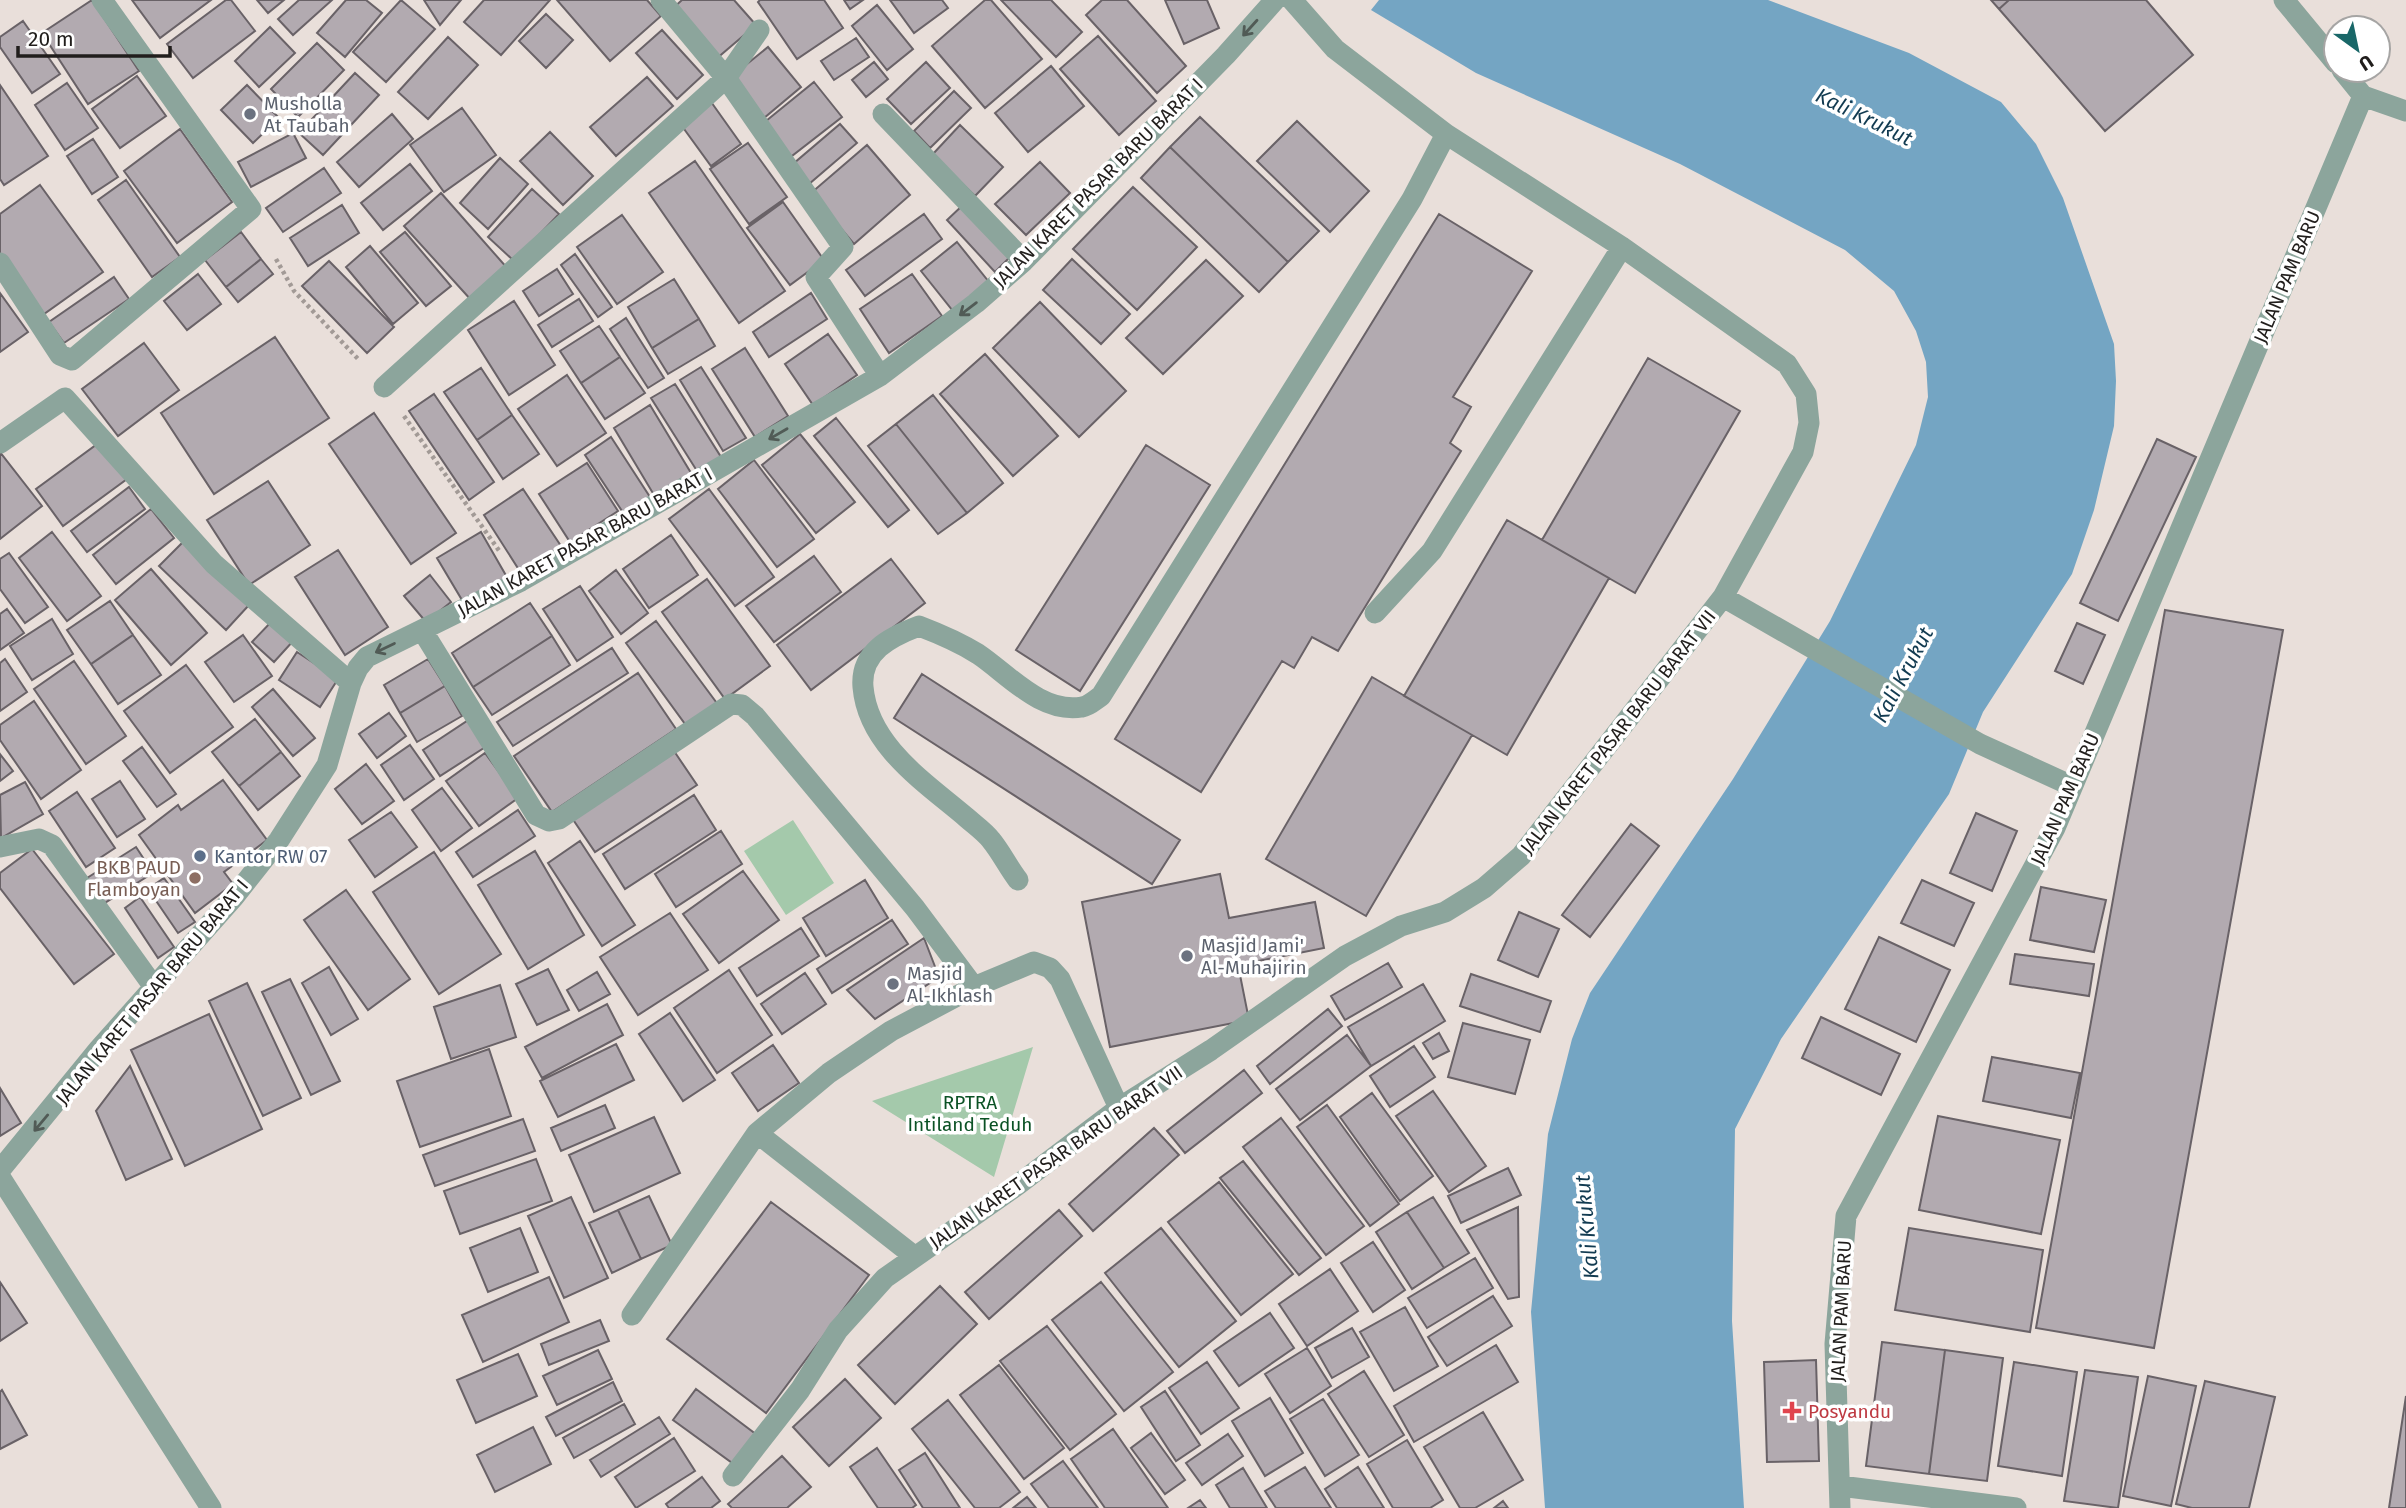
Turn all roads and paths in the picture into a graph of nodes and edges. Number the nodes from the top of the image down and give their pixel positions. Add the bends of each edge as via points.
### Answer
1 (102, 0) edge
2 (661, 0) edge
3 (1275, 0) edge
4 (1292, 0) edge
5 (2284, 0) edge
6 (759, 30) dead end
7 (2322, 46) edge
8 (726, 79) junction
9 (2353, 84) edge
10 (2363, 96) junction
11 (2406, 111) edge
12 (883, 114) dead end
13 (1446, 134) junction
14 (1622, 247) junction
15 (1024, 261) junction
16 (0, 263) edge
17 (880, 376) junction
18 (384, 387) dead end
19 (0, 443) edge
20 (1723, 597) junction
21 (1375, 613) dead end
22 (422, 630) junction
23 (351, 683) junction
24 (2072, 786) junction
25 (0, 847) edge
26 (1018, 880) dead end
27 (154, 987) junction
28 (974, 987) junction
29 (1119, 1108) junction
30 (757, 1133) junction
31 (0, 1170) edge
32 (0, 1177) edge
33 (914, 1256) junction
34 (632, 1315) dead end
35 (733, 1476) dead end
36 (1840, 1486) junction
37 (211, 1508) edge
38 (1840, 1508) edge
39 (2016, 1508) edge

1 - 16 street via 251,209 72,360 60,355
2 - 8 street
3 -> 15 street, JALAN KARET PASAR BARU BARAT I
4 - 13 street, JALAN KARET PASAR BARU BARAT VII via 1335,49
5 - 7 street
6 - 8 street
8 - 17 street via 843,247 816,277
8 - 18 street
9 - 10 street
10 - 11 street
10 - 24 street, JALAN PAM BARU
12 - 15 street
13 - 14 street, JALAN KARET PASAR BARU BARAT VII
13 - 26 street via 1412,199 1101,696 1085,707 1049,704 952,638 919,626 892,636 867,661 862,673 865,703 889,748 991,839
14 - 20 street, JALAN KARET PASAR BARU BARAT VII via 1787,364 1806,394 1809,423 1803,452
14 - 21 street via 1432,551
15 -> 17 street, JALAN KARET PASAR BARU BARAT I
17 -> 22 street, JALAN KARET PASAR BARU BARAT I via 521,581
19 - 23 street via 65,398 214,564
20 - 24 street via 1980,744
20 - 29 street, JALAN KARET PASAR BARU BARAT VII via 1521,856 1484,888 1445,912 1401,926 1345,956
22 -> 23 street, JALAN KARET PASAR BARU BARAT I via 367,657
22 - 28 street via 537,815 549,821 559,819 731,704 741,705 915,908
23 - 27 street, JALAN KARET PASAR BARU BARAT I via 327,765 279,840
24 - 36 street, JALAN PAM BARU via 2055,828 1846,1216 1835,1344
25 - 27 street via 39,839 52,845
27 -> 31 street, JALAN KARET PASAR BARU BARAT I
28 - 29 street via 1034,962 1050,968 1081,1021
28 - 30 street via 891,1031 829,1073
29 - 33 street, JALAN KARET PASAR BARU BARAT VII
30 - 33 street
30 - 34 street
32 - 37 street
33 - 35 street, JALAN KARET PASAR BARU BARAT VII via 885,1278 838,1330 800,1390
36 - 38 street, JALAN PAM BARU
36 - 39 street

